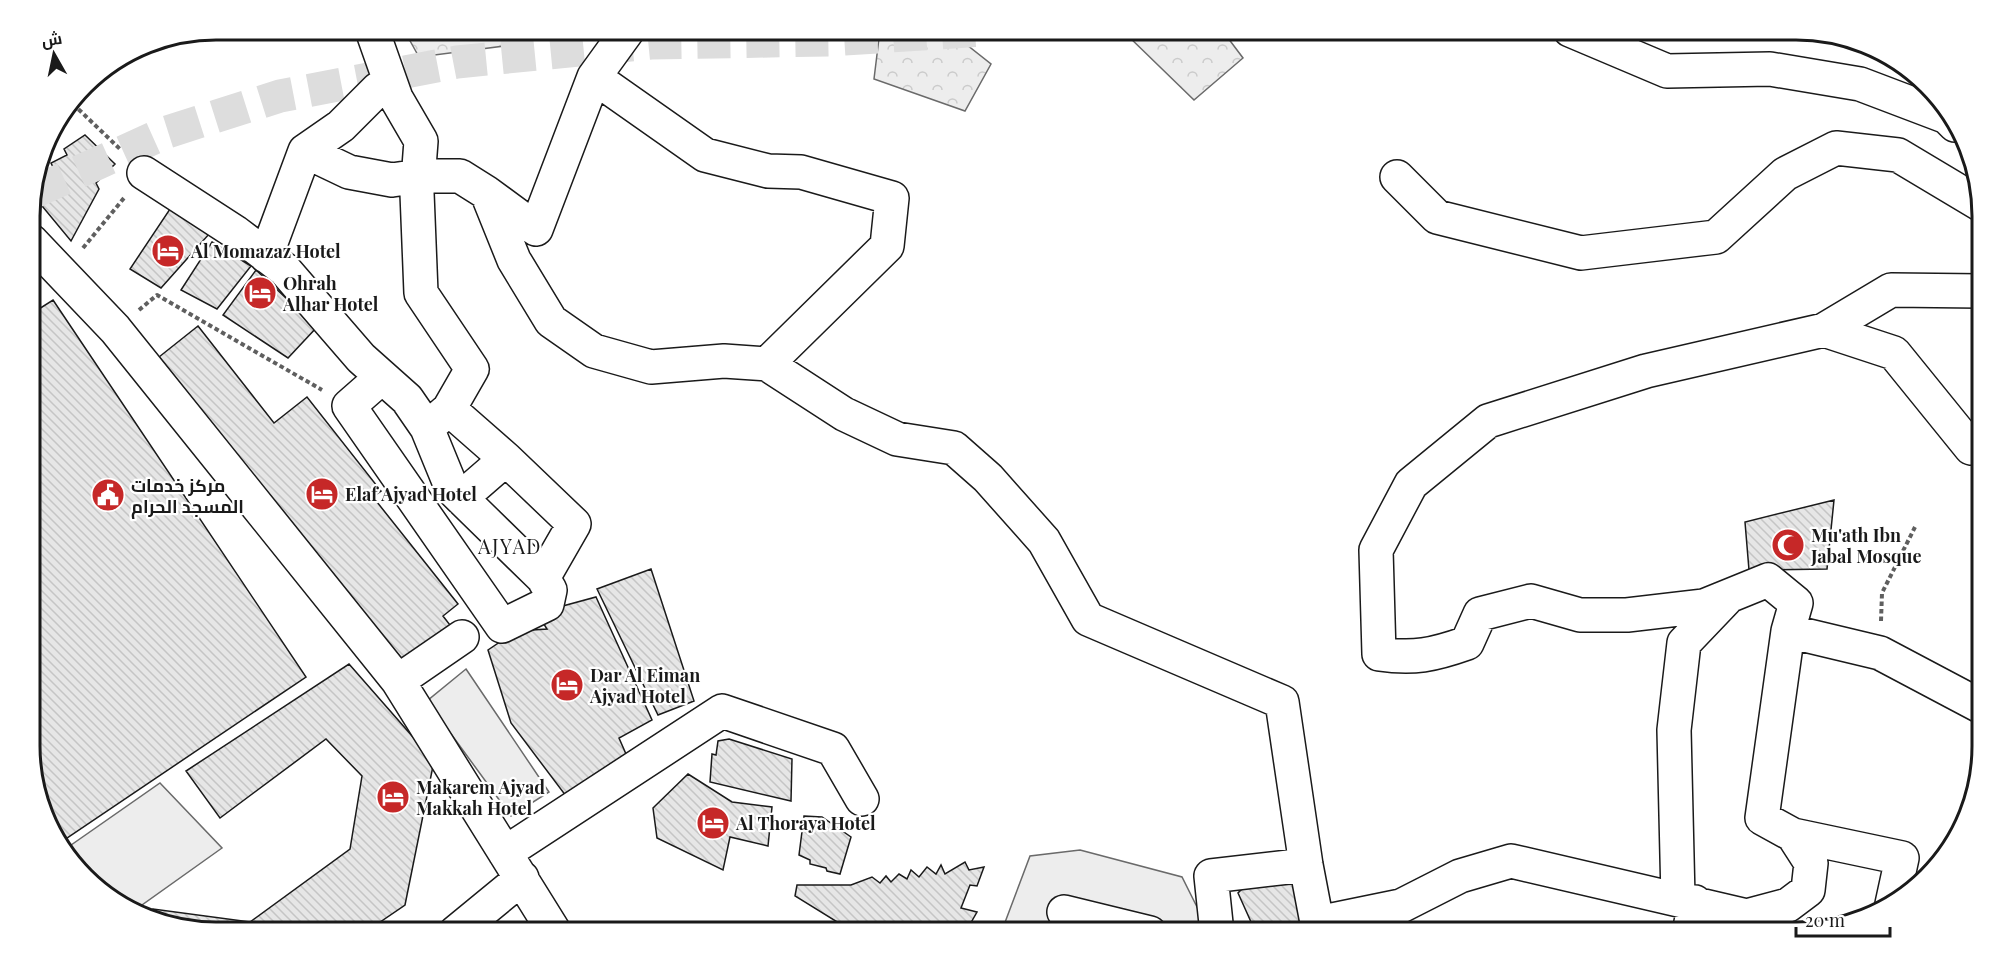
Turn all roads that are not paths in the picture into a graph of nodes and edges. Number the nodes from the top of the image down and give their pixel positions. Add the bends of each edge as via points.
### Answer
1 (376, 41) edge
2 (620, 41) edge
3 (1596, 41) edge
4 (594, 77) junction
5 (390, 82) junction
6 (1937, 113) edge
7 (305, 151) junction
8 (144, 173) road end
9 (419, 176) junction
10 (1396, 177) dead end
11 (487, 193) junction
12 (1970, 198) edge
13 (41, 252) edge
14 (266, 256) junction
15 (1972, 291) edge
16 (1824, 330) junction
17 (767, 364) junction
18 (382, 377) junction
19 (438, 418) junction
20 (1971, 448) dead end
21 (506, 459) junction
22 (461, 498) junction
23 (543, 578) junction
24 (1730, 596) junction
25 (1788, 631) junction
26 (462, 637) dead end
27 (398, 681) junction
28 (1972, 703) edge
29 (862, 799) dead end
30 (1792, 835) junction
31 (1306, 865) junction
32 (513, 866) junction
33 (1895, 892) edge
34 (1687, 911) edge
35 (1064, 912) dead end
36 (465, 922) edge
37 (548, 922) edge
38 (1105, 922) edge
39 (1216, 922) edge
40 (1318, 922) edge
41 (1341, 922) edge

1 - 5 street
2 - 4 street
3 - 6 street via 1666,71 1770,69 1860,84
4 - 11 street via 536,229
4 - 17 street via 705,154 768,171 801,172 892,198 887,246
5 - 7 street via 341,126
5 - 9 street via 421,141
7 - 9 street via 348,172 392,180
7 - 14 street
8 - 14 street
9 - 11 street via 460,176
9 - 19 street via 421,293 472,369
10 - 12 street via 1437,218 1581,253 1716,237 1785,174 1836,148 1899,155
11 - 17 street via 514,260 551,321 594,351 651,367 724,361
13 - 27 street via 115,329
14 - 18 street via 284,269
15 - 16 street via 1891,290
16 - 20 street via 1894,353
16 - 24 street via 1646,371 1488,421 1411,484 1376,550 1379,654 1409,658 1467,643 1480,614 1531,601 1580,615 1627,615 1704,606
17 - 31 street via 844,414 897,439 954,448 988,478 1044,541 1088,619 1282,702
18 - 19 street
18 - 23 street via 349,406 502,626 547,604 550,590
19 - 21 street
19 - 22 street via 452,489
21 - 22 street
21 - 23 street via 574,524
22 - 23 street
24 - 25 street via 1767,580 1796,603
24 - 34 street via 1684,643 1674,730
25 - 28 street via 1880,653
25 - 30 street via 1762,818
26 - 27 street
27 - 32 street
29 - 32 street via 834,749 722,711
30 - 33 street via 1902,858
30 - 34 street via 1811,863 1808,890 1788,905 1747,916
31 - 39 street via 1211,876
31 - 40 street
32 - 36 street
32 - 37 street
34 - 41 street via 1511,861 1460,876 1401,906
35 - 38 street

